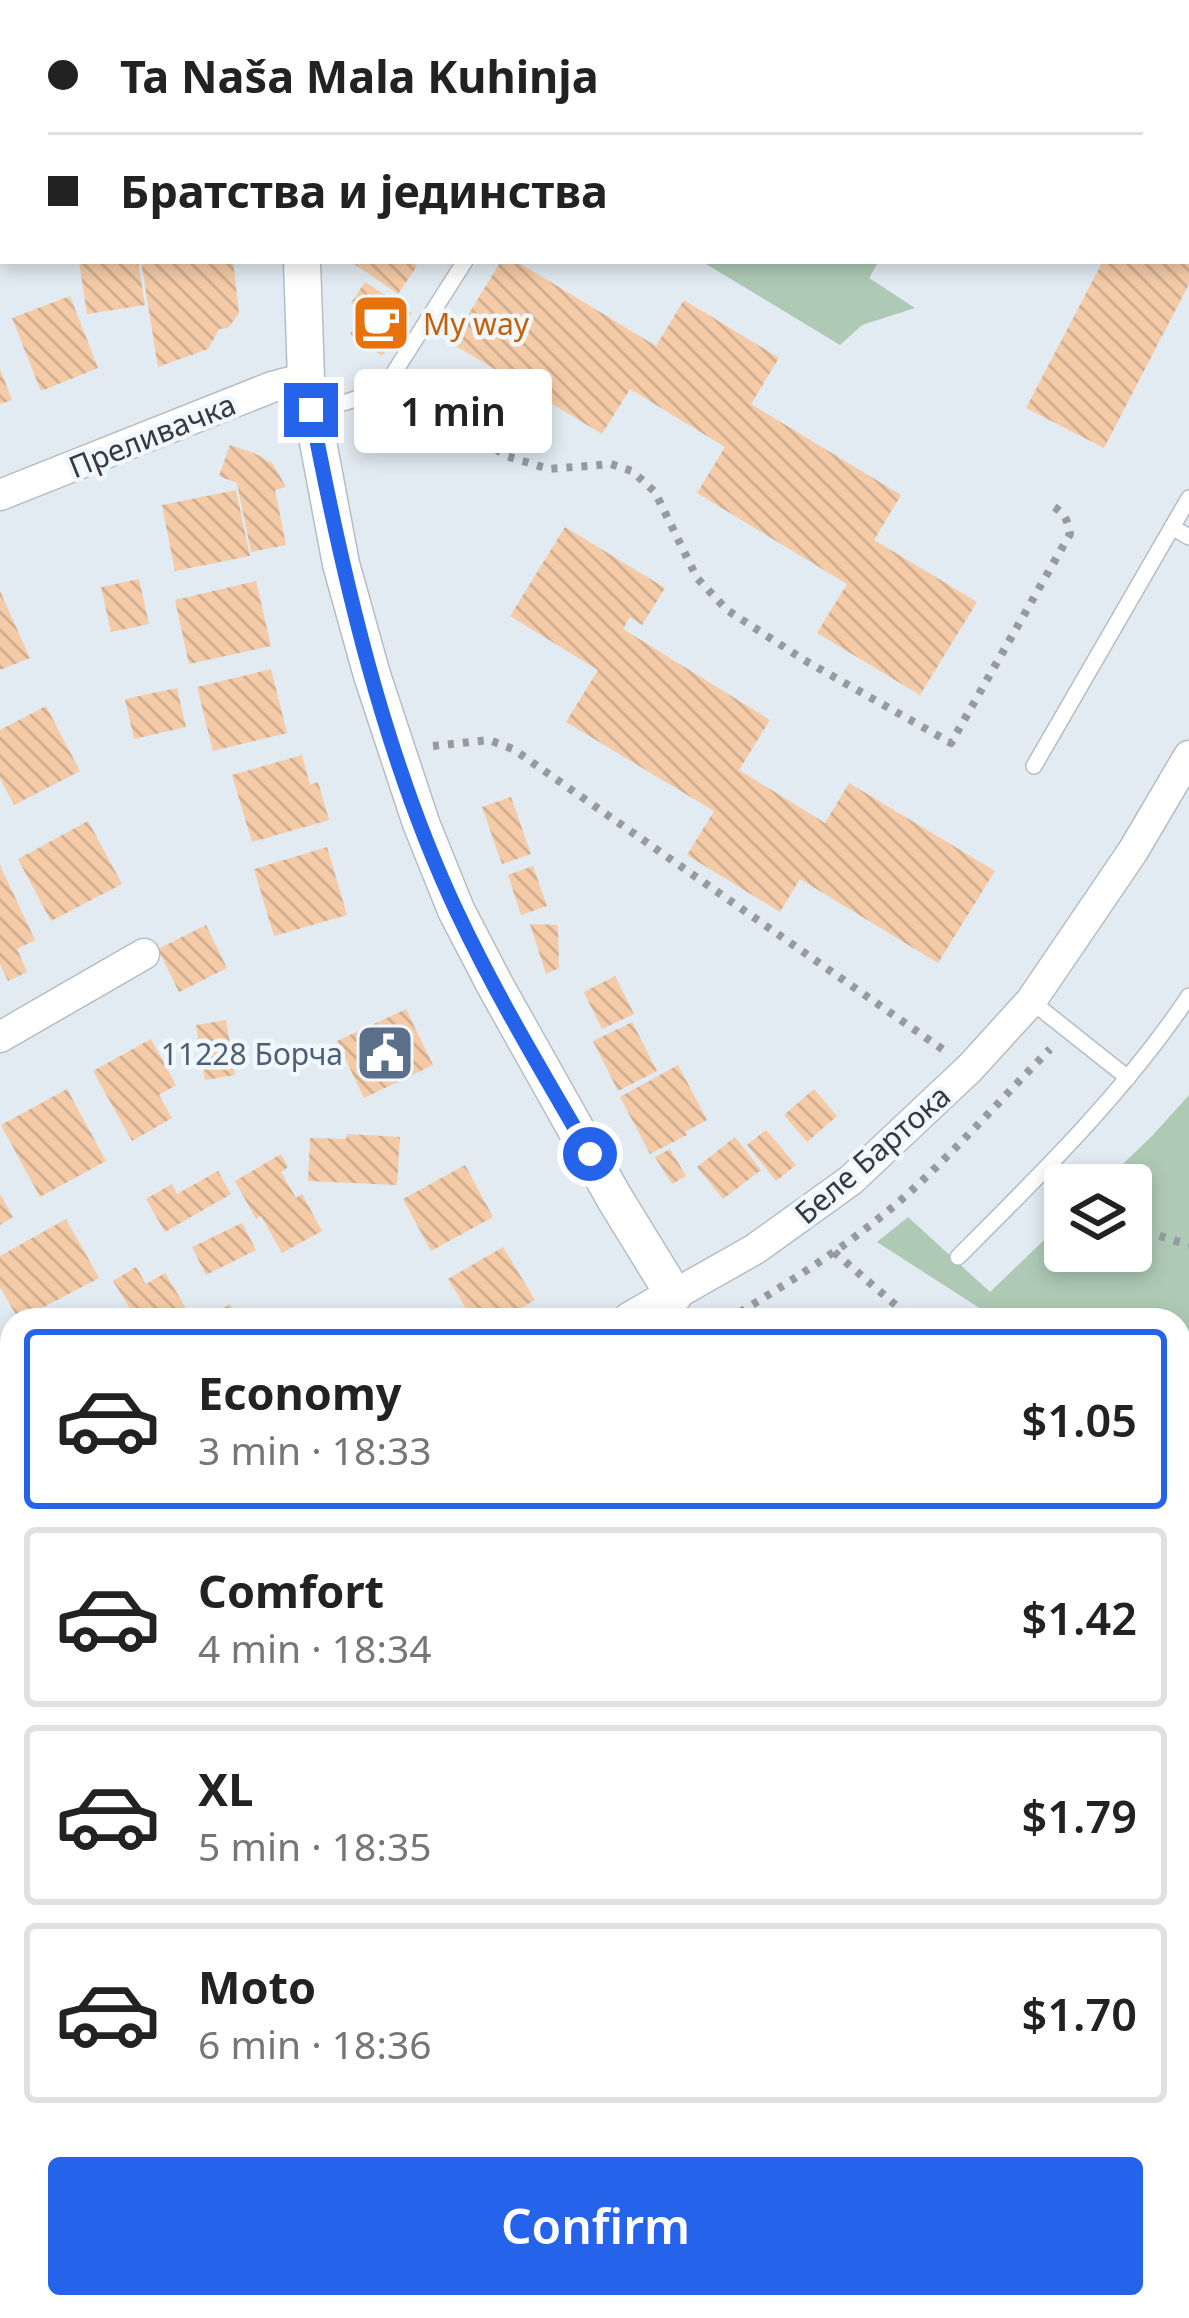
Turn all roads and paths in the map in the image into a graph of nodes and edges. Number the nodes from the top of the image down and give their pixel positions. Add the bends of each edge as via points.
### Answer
1 (302, 264) edge
2 (463, 264) edge
3 (389, 379) junction
4 (309, 394) junction
5 (0, 495) edge
6 (1189, 498) edge
7 (1054, 507) dead end
8 (1172, 527) junction
9 (1189, 537) edge
10 (396, 752) junction
11 (1189, 757) edge
12 (1034, 766) dead end
13 (144, 954) dead end
14 (1189, 996) edge
15 (1030, 1001) junction
16 (1069, 1030) junction
17 (0, 1037) edge
18 (970, 1068) junction
19 (1128, 1078) junction
20 (1152, 1234) edge
21 (1189, 1245) edge
22 (834, 1252) junction
23 (958, 1257) dead end
24 (674, 1295) junction
25 (652, 1308) edge
26 (746, 1308) edge
27 (900, 1308) edge

1 - 4 street
2 - 3 lane
3 - 4 lane via 352,402
3 - 7 path via 506,456 549,469 611,464 632,471 655,492 698,578 727,610 951,743 1070,535
4 - 5 street, Преливачка via 259,392
4 - 10 street via 341,564
6 - 8 lane
8 - 9 lane
8 - 12 lane
10 - 18 path via 467,740 513,748
10 - 24 street via 456,910
11 - 15 street, Беле Бартока
13 - 17 street
14 - 19 lane
15 - 16 lane
15 - 18 street, Беле Бартока
16 - 19 lane
16 - 22 path via 904,1197
18 - 24 street, Беле Бартока via 851,1180
19 - 23 lane
20 - 21 path
22 - 26 path
22 - 27 path
24 - 25 street, Беле Бартока

